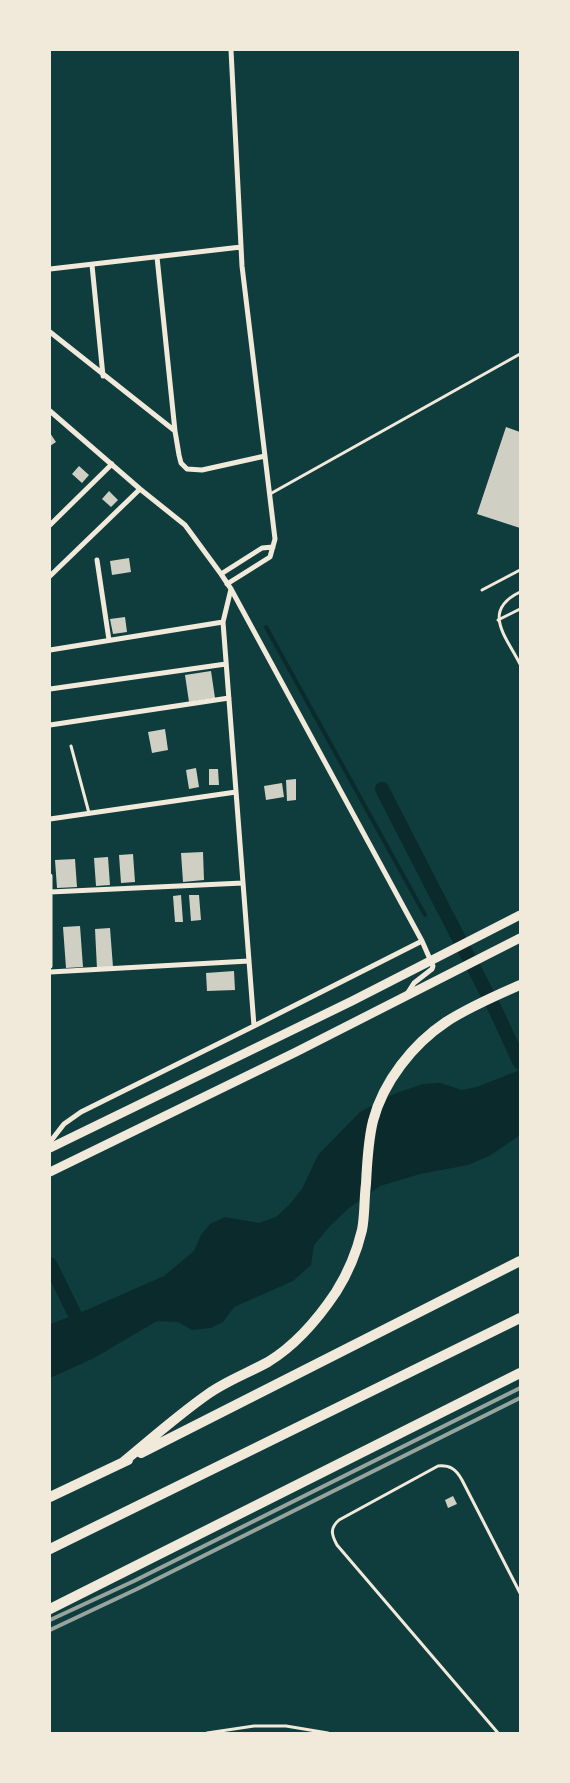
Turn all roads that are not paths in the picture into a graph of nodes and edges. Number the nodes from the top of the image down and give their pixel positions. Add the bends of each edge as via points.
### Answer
1 (231, 50) edge
2 (241, 247) junction
3 (157, 257) junction
4 (92, 265) junction
5 (50, 269) edge
6 (50, 332) edge
7 (520, 354) edge
8 (103, 376) junction
9 (51, 413) edge
10 (174, 431) junction
11 (265, 456) junction
12 (112, 464) junction
13 (140, 489) junction
14 (269, 494) junction
15 (50, 525) edge
16 (273, 547) junction
17 (97, 560) dead end
18 (520, 570) edge
19 (221, 574) junction
20 (50, 576) edge
21 (229, 586) junction
22 (482, 590) dead end
23 (520, 592) edge
24 (520, 609) edge
25 (498, 620) junction
26 (223, 622) junction
27 (109, 640) junction
28 (50, 650) edge
29 (226, 664) junction
30 (520, 664) edge
31 (50, 689) edge
32 (229, 698) junction
33 (50, 725) edge
34 (71, 746) dead end
35 (236, 792) junction
36 (89, 813) junction
37 (50, 819) edge
38 (50, 876) edge
39 (243, 883) junction
40 (51, 892) edge
41 (520, 915) edge
42 (50, 926) edge
43 (520, 938) edge
44 (422, 940) junction
45 (249, 961) junction
46 (50, 966) edge
47 (50, 972) edge
48 (520, 985) edge
49 (406, 995) junction
50 (254, 1026) junction
51 (50, 1142) edge
52 (50, 1148) edge
53 (50, 1172) edge
54 (520, 1261) edge
55 (520, 1318) edge
56 (520, 1373) edge
57 (122, 1463) junction
58 (50, 1498) edge
59 (50, 1549) edge
60 (520, 1592) edge
61 (50, 1608) edge
62 (207, 1733) edge
63 (328, 1733) edge
64 (498, 1733) edge

1 - 2 street
2 - 3 street
2 - 11 street
3 - 4 street
3 - 10 street
4 - 5 street
4 - 8 street
6 - 8 street
7 - 14 lane
8 - 10 street
9 - 12 street
10 - 11 street via 178,455 187,469 202,470
11 - 14 street
12 - 13 street
12 - 15 street
13 - 19 street via 185,525
13 - 20 street
14 - 16 street via 275,539
16 - 19 street via 262,548
16 - 21 street via 270,557 235,578
17 - 27 street
18 - 22 lane
19 - 21 street
21 - 26 street
21 - 44 street
23 - 25 lane via 504,604
24 - 25 lane
25 - 30 lane
26 - 27 street
26 - 29 street
27 - 28 street
29 - 31 street
29 - 32 street
32 - 33 street
32 - 35 street
34 - 36 lane
35 - 36 street
35 - 39 street
36 - 37 street
38 - 40 street
39 - 40 street
39 - 45 street
40 - 42 street
41 - 52 main road
42 - 46 street
43 - 49 main road
44 - 49 street via 432,970 414,983
44 - 50 street
45 - 47 street
45 - 50 street
48 - 57 highway via 461,1013 429,1035 388,1085 370,1137 362,1230 337,1291 304,1332 268,1362 208,1394
49 - 53 main road
50 - 51 street via 80,1112 64,1124
54 - 57 highway
55 - 59 highway
56 - 61 highway
57 - 58 highway
60 - 64 lane via 462,1480 454,1469 446,1465 438,1466 333,1525 332,1536 337,1545
62 - 63 lane via 254,1726 286,1726

